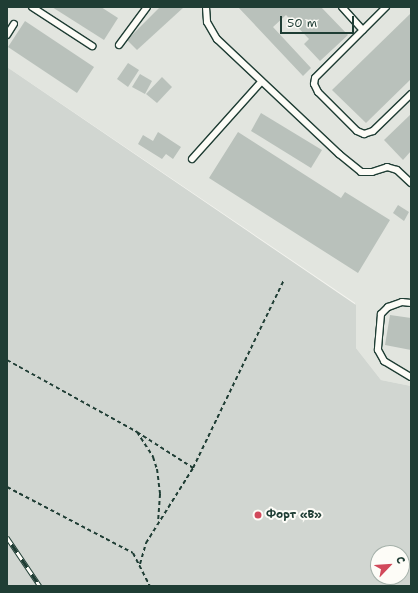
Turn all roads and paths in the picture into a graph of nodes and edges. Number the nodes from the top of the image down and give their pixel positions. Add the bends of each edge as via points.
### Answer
1 (32, 7) edge
2 (147, 7) edge
3 (206, 7) edge
4 (342, 7) edge
5 (386, 7) edge
6 (14, 24) dead end
7 (363, 30) junction
8 (7, 35) edge
9 (119, 45) dead end
10 (92, 46) dead end
11 (261, 82) junction
12 (411, 94) edge
13 (192, 159) dead end
14 (411, 183) edge
15 (284, 280) dead end
16 (411, 303) edge
17 (7, 360) edge
18 (411, 377) edge
19 (137, 432) junction
20 (193, 468) junction
21 (7, 487) edge
22 (158, 522) junction
23 (140, 564) junction
24 (150, 586) edge

1 - 10 lane
2 - 9 lane
3 - 11 lane via 211,32
4 - 7 lane
5 - 7 lane
6 - 8 lane
7 - 12 lane via 315,78 314,84 318,92 357,131 364,134 373,131
11 - 13 lane
11 - 14 lane via 361,172 372,172 387,167 397,170
15 - 20 path
16 - 18 lane via 402,302 388,307 381,314 378,350 384,361
17 - 19 path
19 - 20 path
19 - 22 path via 153,457 157,469 160,494
20 - 22 path
21 - 23 path via 132,553
22 - 23 path via 146,543
23 - 24 path

